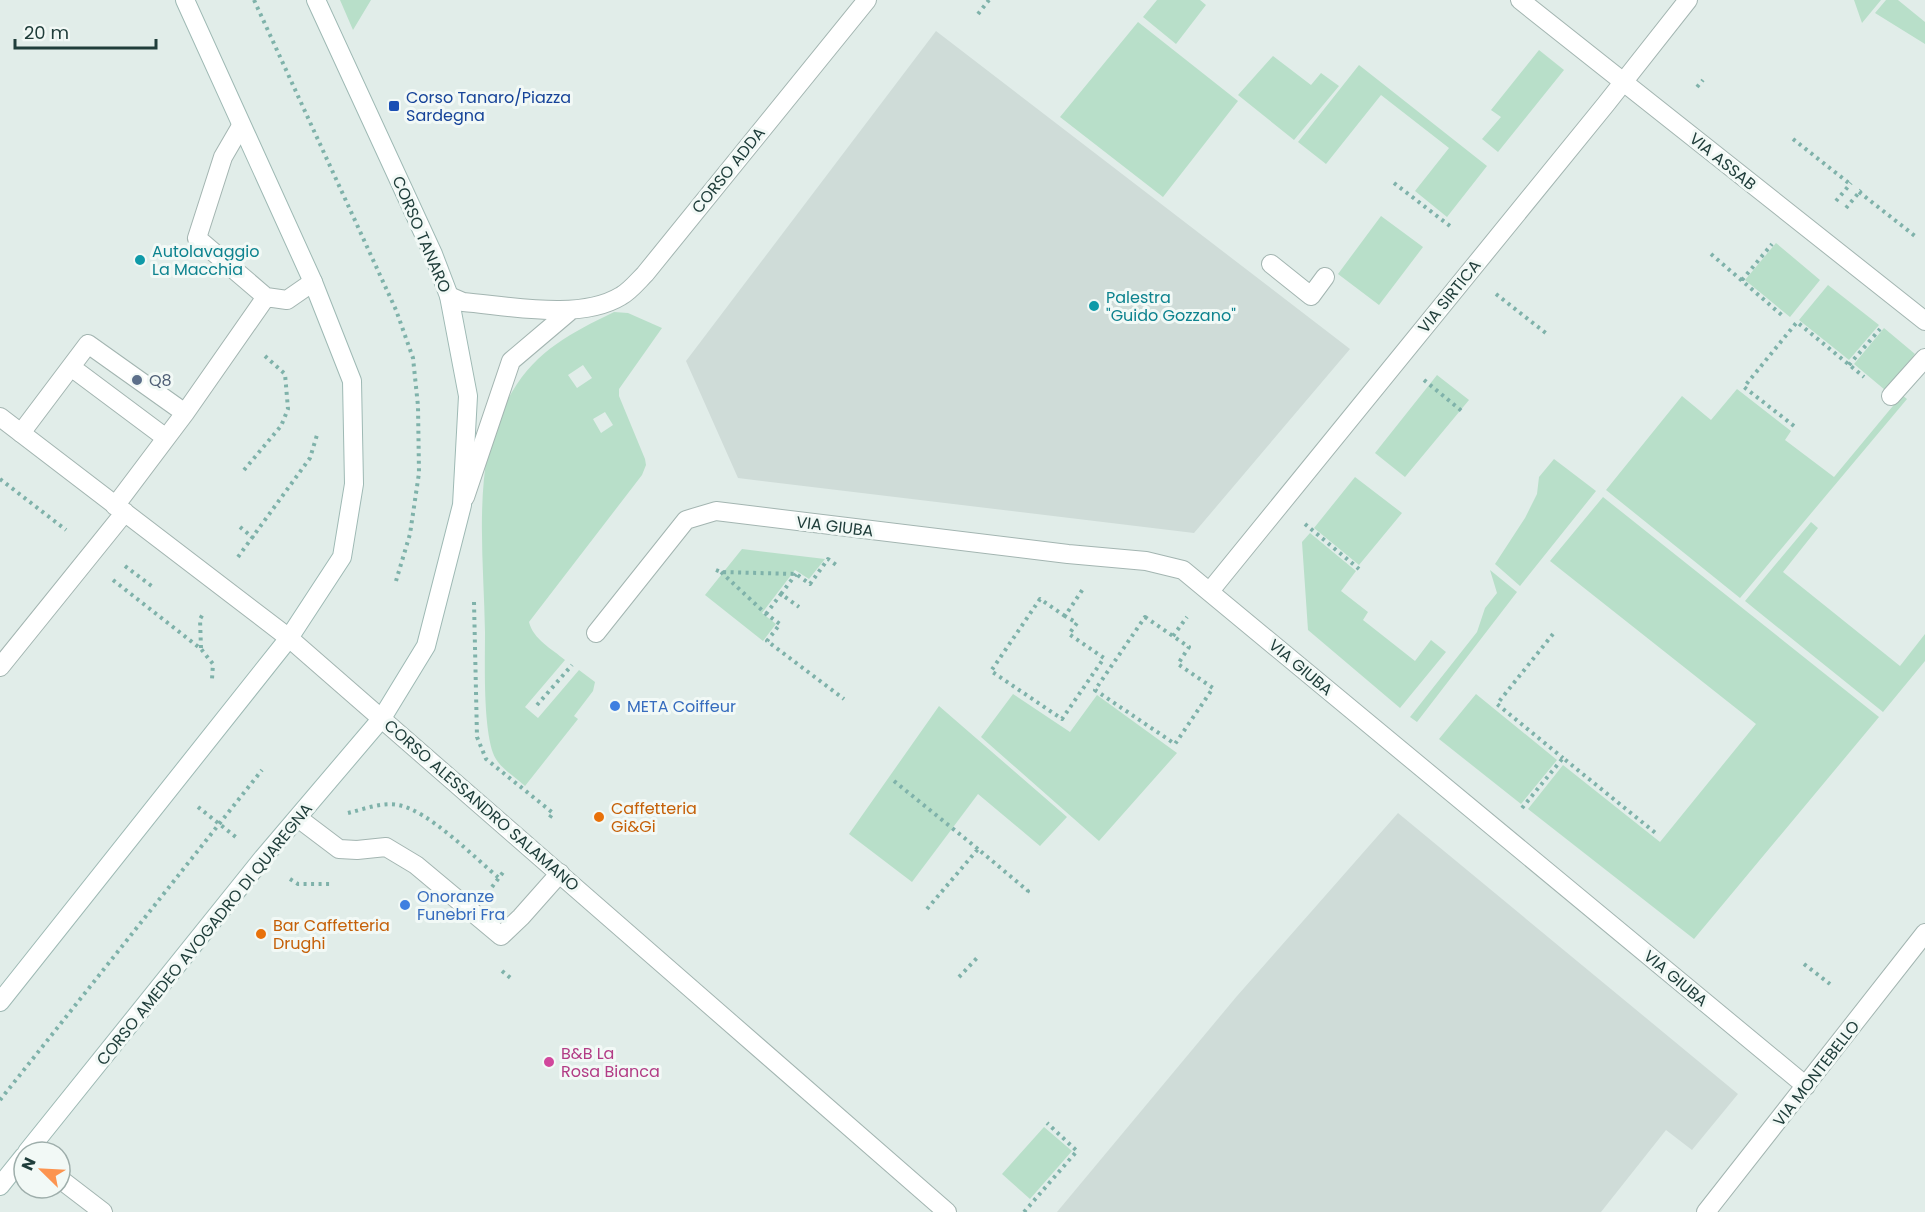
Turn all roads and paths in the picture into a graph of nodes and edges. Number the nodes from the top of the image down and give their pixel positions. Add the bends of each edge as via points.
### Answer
1 (185, 0) edge
2 (254, 0) edge
3 (316, 0) edge
4 (867, 0) edge
5 (989, 0) edge
6 (1520, 0) edge
7 (1688, 0) edge
8 (978, 14) dead end
9 (1703, 80) dead end
10 (1623, 82) junction
11 (1696, 87) dead end
12 (241, 126) junction
13 (1793, 139) dead end
14 (1394, 183) dead end
15 (1836, 201) dead end
16 (1846, 208) dead end
17 (1450, 226) dead end
18 (1915, 236) dead end
19 (1776, 240) dead end
20 (1711, 254) dead end
21 (1271, 264) dead end
22 (1325, 278) dead end
23 (1742, 280) junction
24 (313, 282) junction
25 (1491, 290) dead end
26 (449, 296) junction
27 (267, 297) junction
28 (570, 311) junction
29 (1785, 317) dead end
30 (1925, 321) edge
31 (1884, 325) dead end
32 (1547, 334) dead end
33 (239, 337) junction
34 (1925, 358) edge
35 (1849, 364) junction
36 (71, 367) junction
37 (1420, 378) dead end
38 (1866, 379) dead end
39 (1891, 396) dead end
40 (1463, 412) dead end
41 (185, 413) junction
42 (0, 417) edge
43 (320, 424) dead end
44 (1794, 426) dead end
45 (21, 433) junction
46 (166, 438) junction
47 (244, 470) dead end
48 (462, 505) junction
49 (120, 509) junction
50 (1302, 522) dead end
51 (240, 527) dead end
52 (252, 537) junction
53 (257, 541) dead end
54 (124, 566) dead end
55 (839, 567) dead end
56 (1359, 569) dead end
57 (716, 570) dead end
58 (722, 572) junction
59 (796, 574) junction
60 (396, 581) dead end
61 (1087, 584) dead end
62 (220, 585) junction
63 (153, 587) dead end
64 (1210, 591) junction
65 (780, 594) junction
66 (474, 599) dead end
67 (799, 607) dead end
68 (766, 614) junction
69 (1188, 615) dead end
70 (1065, 616) junction
71 (596, 633) dead end
72 (1553, 634) dead end
73 (1173, 636) junction
74 (289, 638) junction
75 (201, 649) dead end
76 (572, 665) dead end
77 (0, 667) edge
78 (844, 699) dead end
79 (537, 705) dead end
80 (382, 718) junction
81 (1563, 758) junction
82 (262, 770) dead end
83 (894, 781) dead end
84 (171, 786) junction
85 (554, 813) dead end
86 (1518, 813) dead end
87 (298, 818) junction
88 (219, 824) junction
89 (1658, 835) dead end
90 (978, 849) junction
91 (263, 858) junction
92 (560, 873) junction
93 (343, 884) dead end
94 (1024, 895) dead end
95 (927, 909) dead end
96 (1925, 933) edge
97 (976, 958) dead end
98 (1804, 964) dead end
99 (496, 965) dead end
100 (960, 977) dead end
101 (513, 980) dead end
102 (1830, 984) dead end
103 (0, 1002) edge
104 (1806, 1086) junction
105 (0, 1100) edge
106 (1047, 1123) dead end
107 (37, 1140) edge
108 (12, 1171) edge
109 (0, 1186) edge
110 (72, 1188) edge
111 (103, 1212) edge
112 (947, 1212) edge
113 (1024, 1212) edge
114 (1706, 1212) edge

1 - 12 street
2 - 60 path via 396,310 413,358 419,473 410,534
3 - 26 street, CORSO TANARO
4 - 28 street, CORSO ADDA via 645,274 622,296
5 - 8 path
6 - 10 street, VIA ASSAB
7 - 10 street, VIA SIRTICA
9 - 11 path
10 - 30 street, VIA ASSAB
10 - 64 street, VIA SIRTICA
12 - 24 street
12 - 27 street via 224,157 197,238
13 - 15 path via 1850,183
14 - 17 path
16 - 18 path via 1860,191
19 - 23 path
20 - 23 path
21 - 22 street via 1311,296
23 - 29 path
24 - 27 street via 287,300
24 - 74 street via 352,381 354,484 342,557
25 - 32 path
26 - 28 street, CORSO ADDA via 463,302
26 - 48 street, CORSO TANARO via 468,396
27 - 33 street
28 - 48 street, CORSO ADDA via 511,361
31 - 35 path
33 - 41 street
33 - 47 path via 285,374 288,409 281,426
34 - 39 street
35 - 38 path
35 - 44 path via 1797,322 1744,387
36 - 41 street via 88,344
36 - 45 street
36 - 46 street
37 - 40 path
41 - 46 street
42 - 45 street, CORSO ALESSANDRO SALAMANO
43 - 52 path via 310,458
45 - 49 street, CORSO ALESSANDRO SALAMANO
46 - 49 street
48 - 80 street, CORSO TANARO via 426,646
49 - 62 street, CORSO ALESSANDRO SALAMANO
49 - 77 street
50 - 56 path
51 - 52 path
52 - 53 path
52 - 62 path
54 - 63 path
55 - 59 path via 828,559 810,584
57 - 58 path
58 - 59 path
58 - 68 path
59 - 65 path
61 - 70 path
62 - 74 street, CORSO ALESSANDRO SALAMANO
62 - 75 path via 200,619
64 - 71 street, VIA GIUBA via 1183,570 1146,561 716,511 686,520
64 - 104 street, VIA GIUBA
65 - 67 path
65 - 68 path
66 - 85 path via 477,737 486,759
68 - 78 path via 780,624 767,641
69 - 73 path
70 - 70 path via 1077,623 1069,634 1104,658 1062,719 991,671 1040,599
72 - 81 path via 1497,704
73 - 73 path via 1145,617 1095,690 1175,744 1213,687 1178,664 1190,647
74 - 80 street, CORSO ALESSANDRO SALAMANO
74 - 84 street
76 - 79 path
80 - 87 street, CORSO AMEDEO AVOGADRO DI QUAREGNA
80 - 92 street, CORSO ALESSANDRO SALAMANO
81 - 86 path
81 - 89 path
82 - 88 path
83 - 90 path
84 - 88 path
84 - 103 street
87 - 91 street, CORSO AMEDEO AVOGADRO DI QUAREGNA
87 - 92 street via 339,849 386,848 396,853 501,936
88 - 91 path
88 - 105 path
90 - 94 path via 1028,891
90 - 95 path
91 - 93 path via 298,884
91 - 107 street, CORSO AMEDEO AVOGADRO DI QUAREGNA
92 - 112 street, CORSO ALESSANDRO SALAMANO
96 - 104 street, VIA MONTEBELLO
97 - 100 path
98 - 102 path
99 - 101 path
104 - 114 street, VIA MONTEBELLO
106 - 113 path via 1077,1151
108 - 109 street
110 - 111 street

